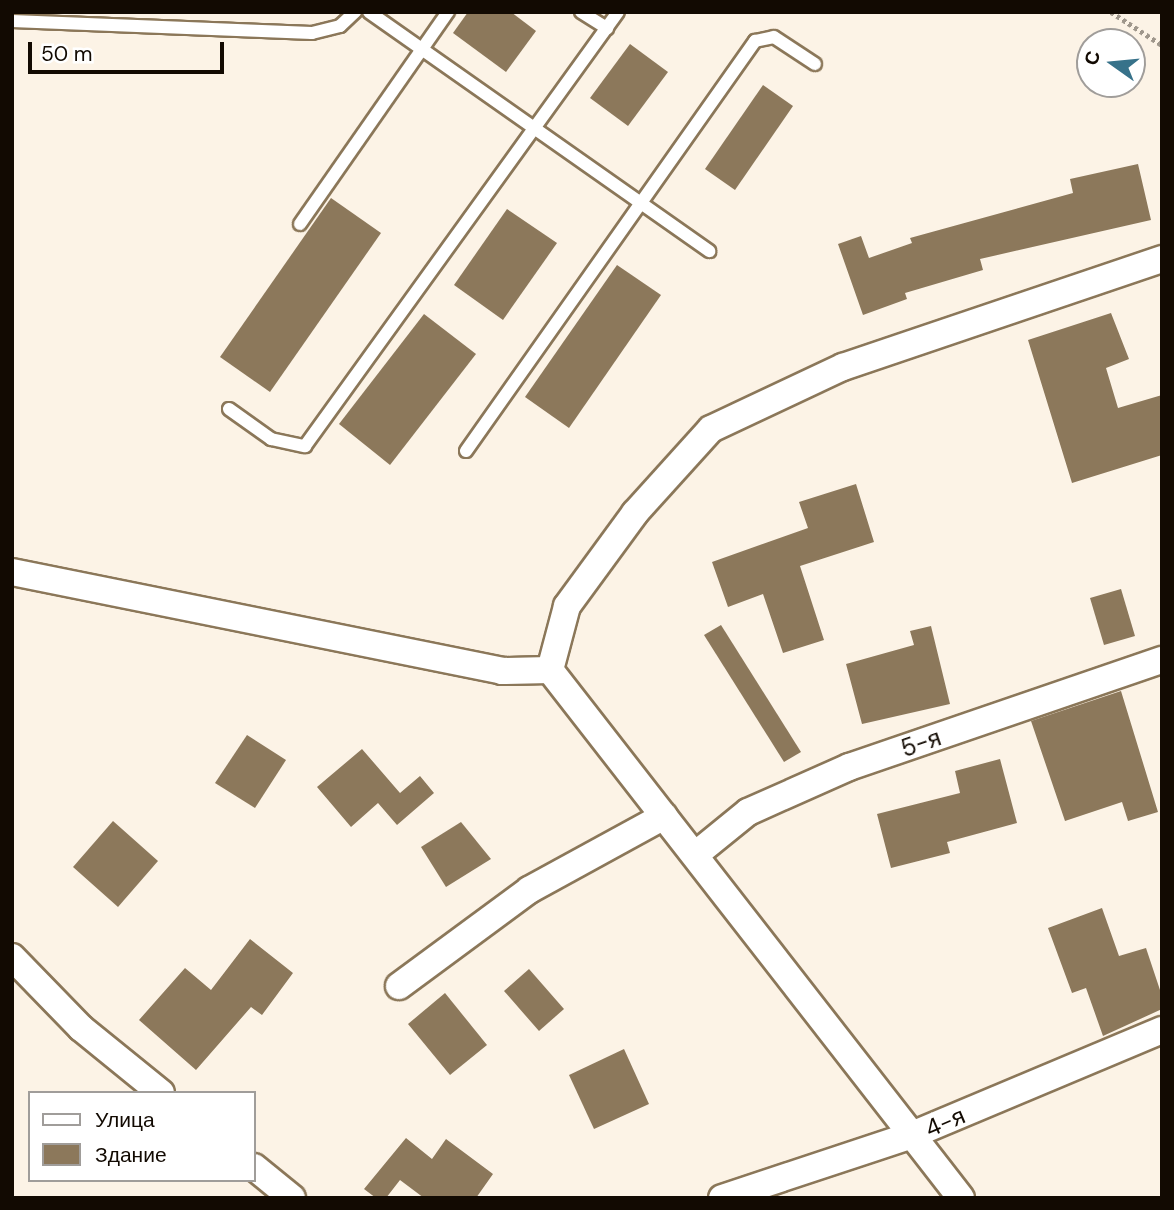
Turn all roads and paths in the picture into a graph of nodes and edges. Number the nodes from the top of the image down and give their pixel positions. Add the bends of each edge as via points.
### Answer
1 (355, 12) edge
2 (369, 12) edge
3 (448, 12) edge
4 (582, 12) edge
5 (618, 12) edge
6 (1111, 12) edge
7 (12, 21) edge
8 (607, 28) junction
9 (1162, 45) edge
10 (422, 49) junction
11 (815, 64) dead end
12 (534, 128) junction
13 (641, 203) junction
14 (300, 224) dead end
15 (709, 251) dead end
16 (1162, 259) edge
17 (229, 409) dead end
18 (466, 451) dead end
19 (12, 572) edge
20 (1162, 660) edge
21 (550, 670) junction
22 (664, 816) junction
23 (695, 855) junction
24 (12, 957) edge
25 (399, 986) dead end
26 (1162, 1030) edge
27 (159, 1091) edge
28 (912, 1135) junction
29 (256, 1169) edge
30 (292, 1198) edge
31 (722, 1198) edge
32 (961, 1198) edge

1 - 7 lane via 340,26 312,33
2 - 10 lane
3 - 10 lane
4 - 8 lane
5 - 8 lane
6 - 9 path
8 - 12 lane
10 - 12 lane
10 - 14 lane
11 - 13 lane via 774,37 755,41
12 - 13 lane
12 - 17 lane via 305,446 271,439
13 - 15 lane
13 - 18 lane
16 - 21 street via 842,367 711,429 635,513 567,606
19 - 21 street via 502,671
20 - 23 street, 5-я via 849,768 748,812
21 - 22 street
22 - 23 street
22 - 25 street via 529,890
23 - 28 street
24 - 27 street via 81,1028
26 - 28 street, 4-я
28 - 31 street, 4-я
28 - 32 street
29 - 30 street

